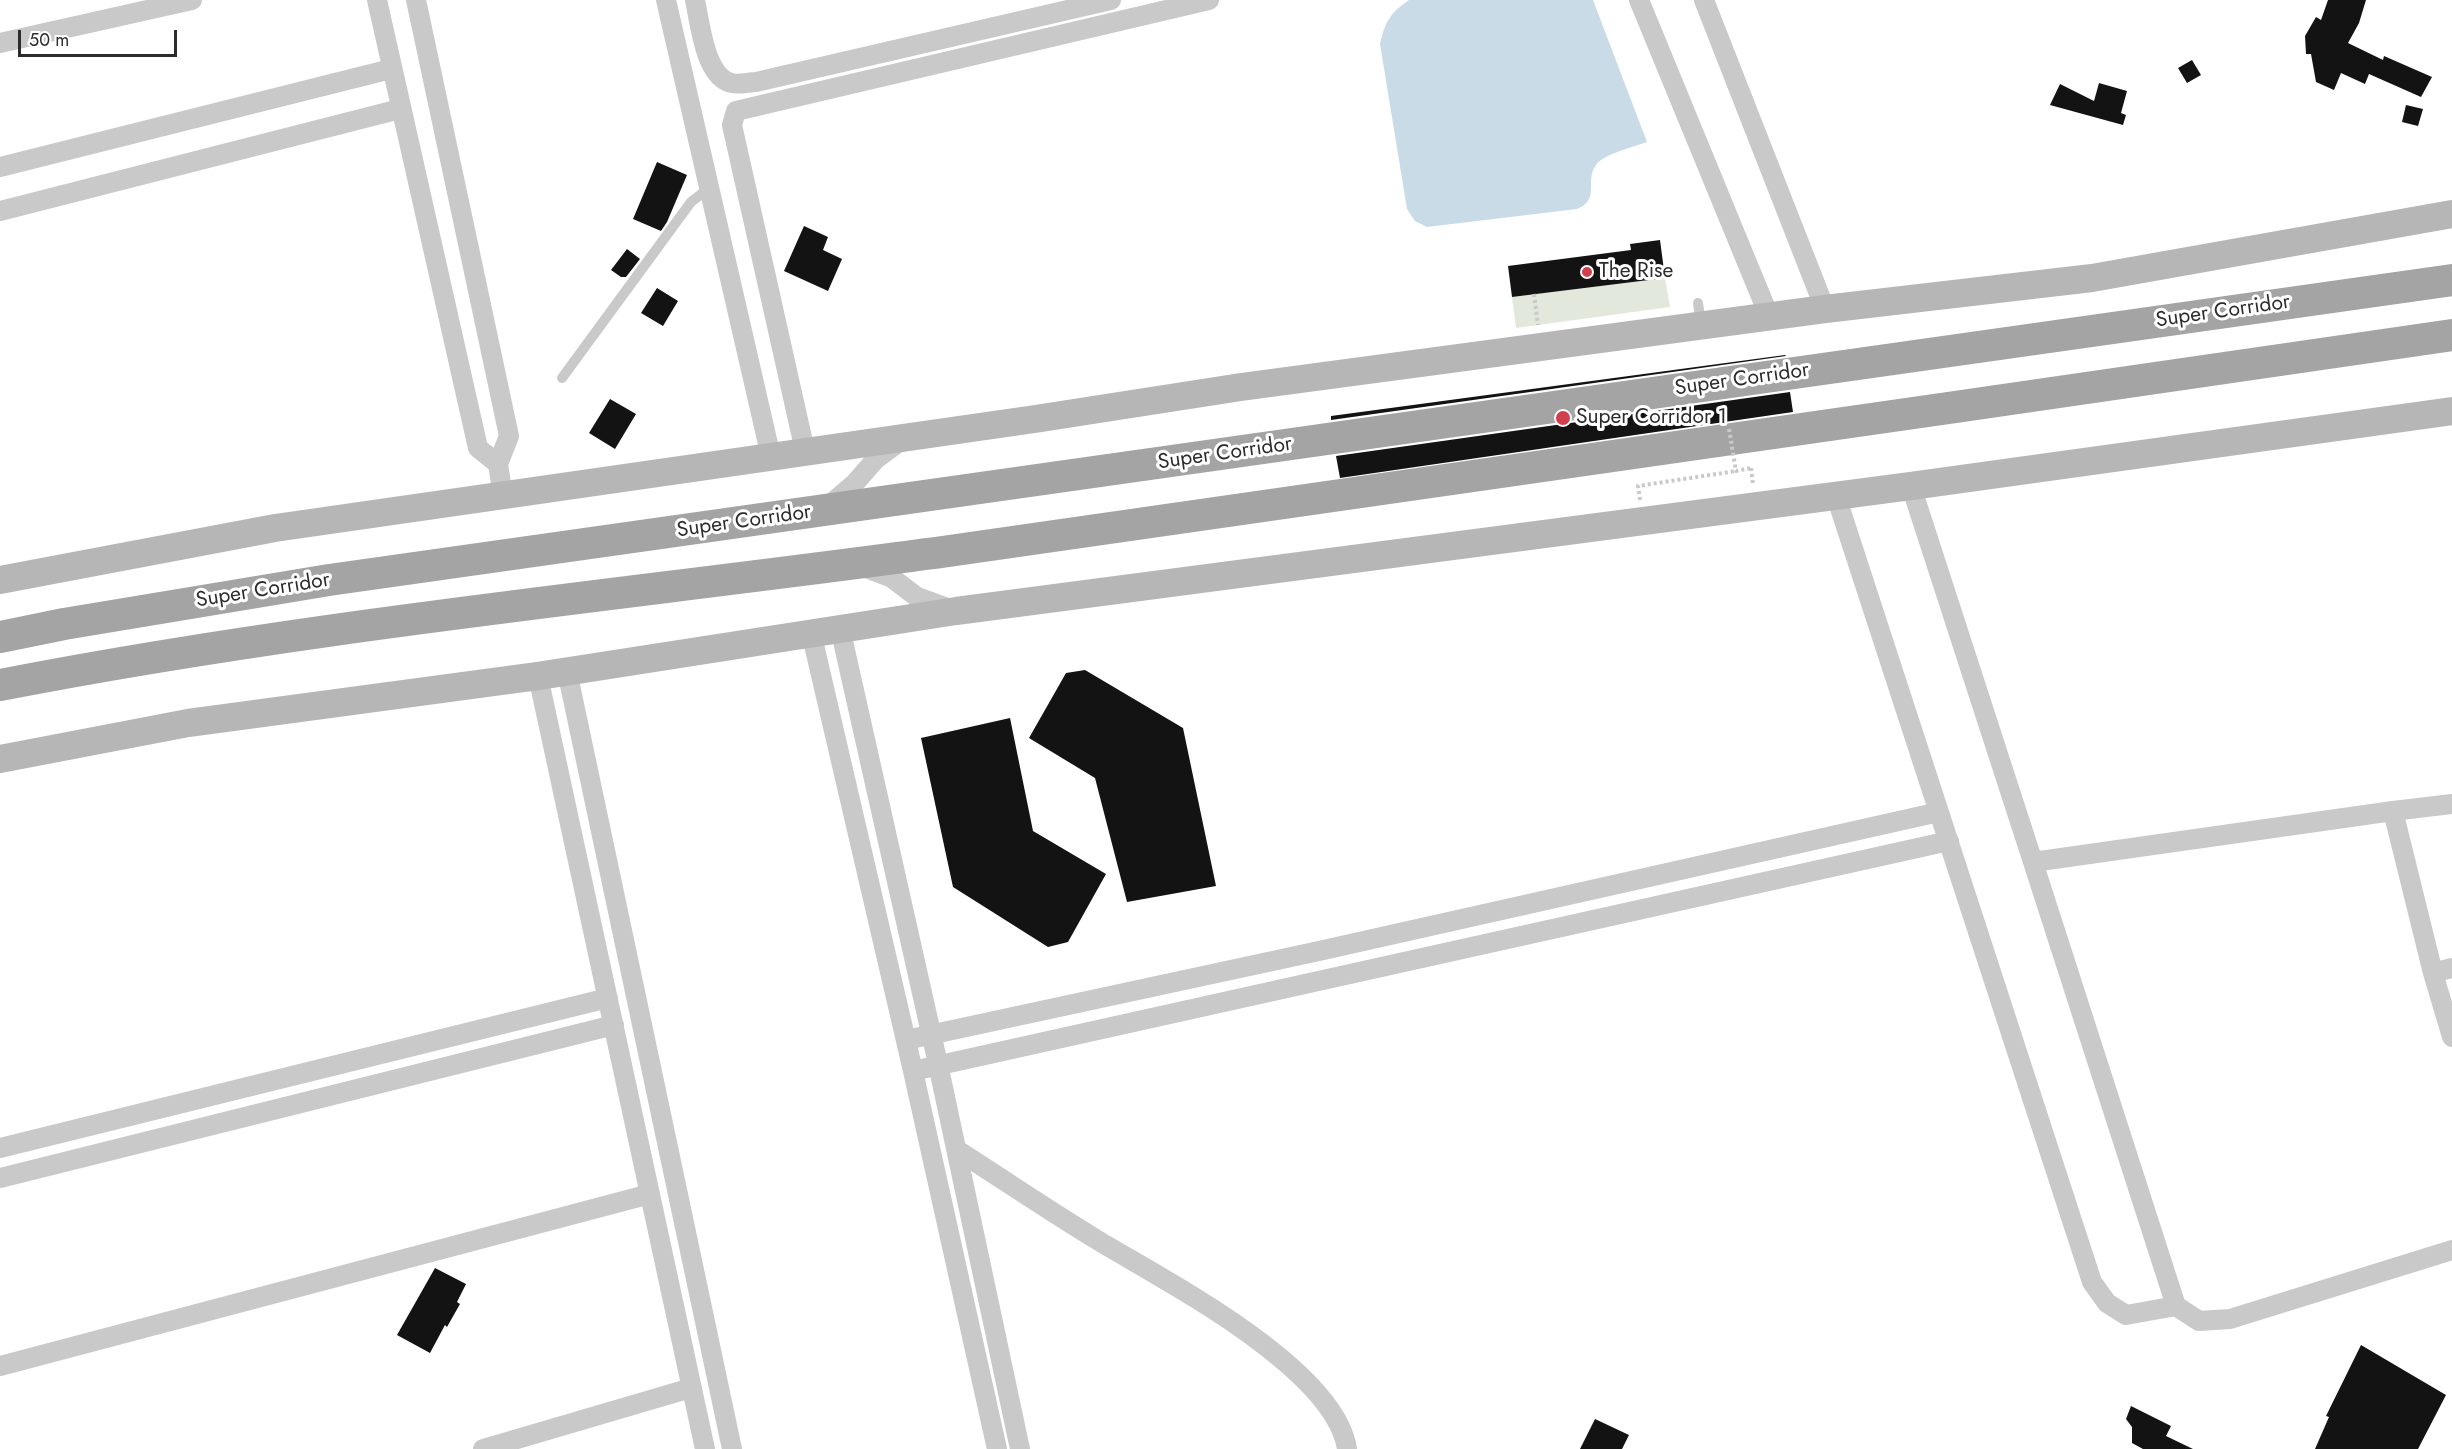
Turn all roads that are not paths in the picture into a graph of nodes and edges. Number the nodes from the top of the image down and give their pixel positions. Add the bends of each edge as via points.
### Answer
1 (192, 0) edge
2 (376, 0) edge
3 (416, 0) edge
4 (666, 0) edge
5 (695, 0) edge
6 (1111, 0) edge
7 (1209, 0) edge
8 (1639, 0) edge
9 (1704, 0) edge
10 (0, 43) edge
11 (391, 69) junction
12 (400, 109) junction
13 (0, 167) edge
14 (708, 189) junction
15 (0, 211) edge
16 (2452, 214) edge
17 (2452, 280) edge
18 (1825, 309) junction
19 (1769, 316) junction
20 (2452, 335) edge
21 (562, 378) dead end
22 (2452, 411) edge
23 (906, 437) junction
24 (805, 451) junction
25 (771, 457) junction
26 (498, 464) junction
27 (1911, 486) junction
28 (503, 496) junction
29 (1836, 496) junction
30 (824, 510) junction
31 (855, 564) junction
32 (0, 580) edge
33 (956, 611) junction
34 (840, 628) junction
35 (811, 632) junction
36 (0, 637) edge
37 (567, 671) junction
38 (538, 676) junction
39 (0, 685) edge
40 (0, 759) edge
41 (2452, 804) edge
42 (1939, 812) junction
43 (2393, 812) junction
44 (1949, 841) junction
45 (2033, 862) junction
46 (2443, 970) edge
47 (608, 998) junction
48 (614, 1026) junction
49 (932, 1035) junction
50 (2452, 1037) edge
51 (906, 1040) junction
52 (938, 1064) junction
53 (913, 1071) junction
54 (0, 1148) edge
55 (957, 1150) junction
56 (0, 1178) edge
57 (650, 1194) junction
58 (2452, 1250) edge
59 (2176, 1306) junction
60 (0, 1366) edge
61 (691, 1388) junction
62 (483, 1449) edge
63 (705, 1449) edge
64 (732, 1449) edge
65 (997, 1449) edge
66 (1020, 1449) edge
67 (1347, 1449) edge

1 - 10 street
2 - 11 street
3 - 26 street via 509,436
4 - 14 street
5 - 6 street via 707,53 718,77 732,84 756,82
7 - 24 street via 736,111 732,126
8 - 19 street
9 - 18 street
11 - 12 street
11 - 13 street
12 - 15 street
12 - 26 street via 478,448
14 - 21 lane via 691,202
14 - 25 street
16 - 18 street via 2092,278
17 - 30 main road, Super Corridor
18 - 19 street
19 - 23 street via 1700,314 1541,346
20 - 31 main road
22 - 27 street
23 - 24 street
23 - 30 street via 876,459
24 - 25 street
25 - 28 street
26 - 28 street
27 - 29 street
27 - 45 street
28 - 32 street via 275,528
29 - 33 street
29 - 42 street
30 - 36 main road, Super Corridor via 329,580
31 - 33 street via 892,578 917,597
31 - 39 main road via 336,630
33 - 34 street
34 - 35 street
34 - 49 street
35 - 37 street
35 - 51 street
37 - 38 street
37 - 64 street
38 - 40 street via 188,723
38 - 47 street
41 - 43 street
42 - 44 street
42 - 49 street
43 - 45 street
43 - 46 street
44 - 52 street
44 - 59 street via 2092,1282 2106,1303 2126,1315
45 - 59 street
46 - 50 street
47 - 48 street
47 - 54 street
48 - 56 street
48 - 57 street
49 - 51 street
49 - 52 street
51 - 53 street
52 - 53 street
52 - 55 street
53 - 65 street
55 - 66 street
55 - 67 street via 1219,1312 1290,1366 1330,1407
57 - 60 street
57 - 61 street
58 - 59 street via 2230,1319 2199,1321
61 - 62 street
61 - 63 street

